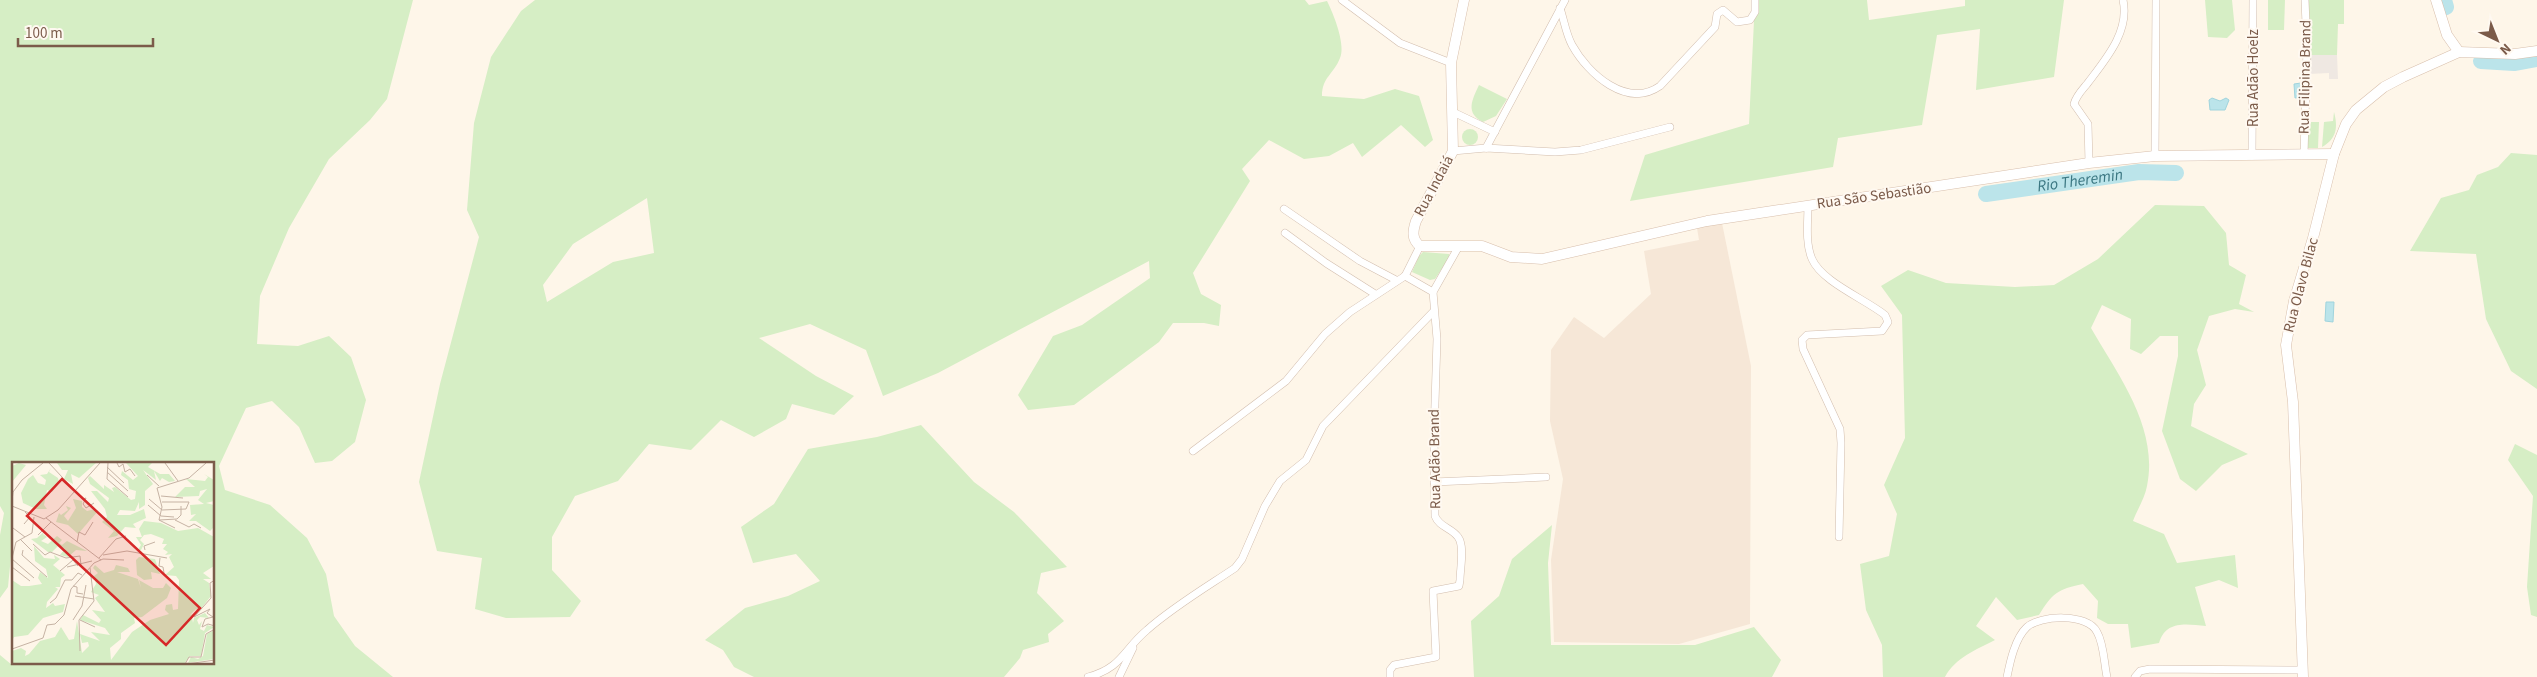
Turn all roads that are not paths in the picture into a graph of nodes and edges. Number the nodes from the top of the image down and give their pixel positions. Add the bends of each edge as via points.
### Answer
1 (1342, 0) edge
2 (1464, 0) edge
3 (1565, 0) edge
4 (1755, 0) edge
5 (2123, 0) edge
6 (2156, 0) edge
7 (2253, 0) edge
8 (2305, 0) edge
9 (2436, 0) edge
10 (1560, 8) junction
11 (2537, 51) edge
12 (2459, 52) junction
13 (1451, 63) junction
14 (1453, 112) junction
15 (1670, 127) dead end
16 (1495, 132) junction
17 (1486, 148) junction
18 (1453, 151) junction
19 (2334, 154) junction
20 (2304, 155) junction
21 (2155, 156) junction
22 (2252, 156) junction
23 (2088, 163) junction
24 (1808, 204) junction
25 (1284, 209) dead end
26 (1285, 234) dead end
27 (1420, 246) junction
28 (1459, 246) junction
29 (1405, 276) junction
30 (1396, 280) junction
31 (1434, 292) junction
32 (1375, 294) junction
33 (1433, 312) junction
34 (1193, 451) dead end
35 (1546, 477) dead end
36 (1434, 482) junction
37 (1839, 537) dead end
38 (1135, 643) junction
39 (2303, 674) edge
40 (1088, 677) edge
41 (1119, 677) edge
42 (1390, 677) edge
43 (2007, 677) edge
44 (2107, 677) edge
45 (2135, 677) edge

1 - 13 street via 1400,43
2 - 13 street, Rua Indaiá
3 - 10 street
4 - 10 street via 1755,12 1742,23 1734,21 1723,10 1717,14 1715,27 1660,86 1642,94 1615,88 1591,70 1572,44
5 - 23 street via 2122,25 2115,45 2074,104 2088,124
6 - 21 street
7 - 22 street, Rua Adão Hoelz
8 - 20 street, Rua Filipina Brand
9 - 12 street via 2450,40
10 - 16 street
11 - 12 street, Rua Olavo Bilac via 2515,54
12 - 19 street, Rua Olavo Bilac via 2403,77 2367,99 2346,124
13 - 14 street, Rua Indaiá
14 - 16 street
14 - 18 street, Rua Indaiá
15 - 17 street via 1581,150 1555,152
16 - 17 street
17 - 18 street
18 - 27 street, Rua Indaiá via 1416,221 1414,238
19 - 20 street, Rua São Sebastião
19 - 39 street, Rua Olavo Bilac via 2286,339 2293,402
20 - 22 street, Rua São Sebastião
21 - 22 street, Rua São Sebastião
21 - 23 street, Rua São Sebastião
23 - 24 street, Rua São Sebastião
24 - 28 street, Rua São Sebastião via 1707,221 1542,259 1511,257 1482,246
24 - 37 street via 1808,244 1812,259 1828,278 1885,315 1888,322 1882,331 1807,335 1802,340 1841,436
25 - 30 street via 1360,261
26 - 32 street
27 - 28 street, Rua São Sebastião
27 - 29 street
28 - 31 street
29 - 30 street
29 - 31 street
30 - 32 street
31 - 33 street, Rua Adão Brand
32 - 34 street via 1325,334 1286,381
33 - 36 street, Rua Adão Brand via 1436,338
33 - 38 street via 1322,426 1306,460 1280,481 1235,568 1146,631
35 - 36 street
36 - 42 street, Rua Adão Brand via 1437,521 1460,541 1459,586 1433,591 1436,657 1394,665
38 - 40 street via 1119,662
38 - 41 street
39 - 45 street via 2150,669 2140,671
43 - 44 street via 2025,628 2038,621 2081,619 2097,632

